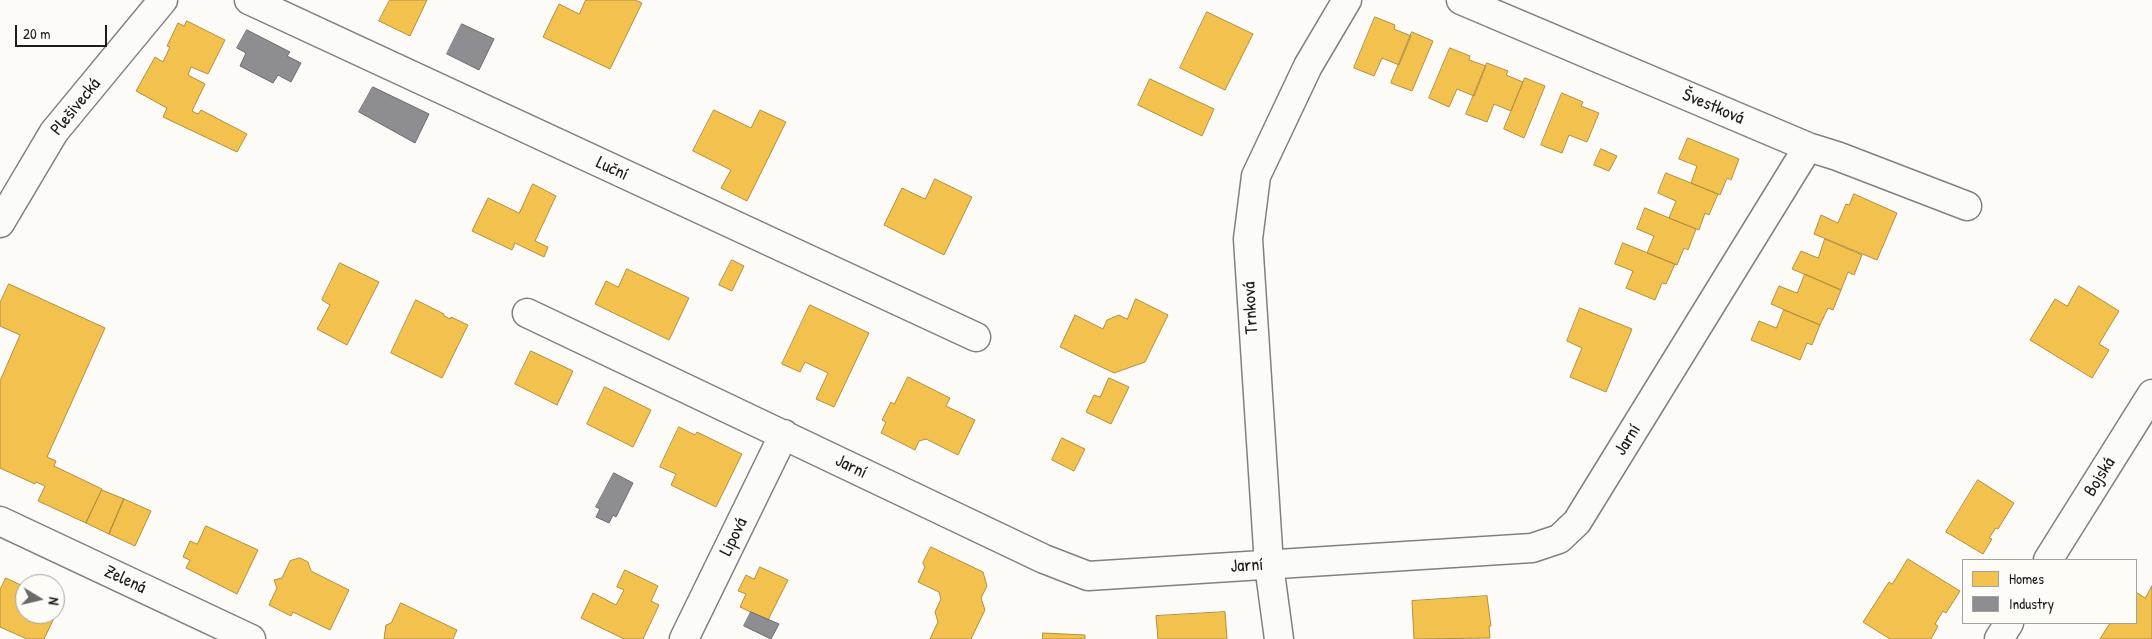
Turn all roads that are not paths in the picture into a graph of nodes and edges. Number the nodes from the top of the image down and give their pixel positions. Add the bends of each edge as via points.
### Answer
1 (163, 0) edge
2 (248, 0) edge
3 (1347, 0) edge
4 (1462, 0) edge
5 (1808, 147) junction
6 (1967, 206) dead end
7 (0, 223) edge
8 (527, 313) dead end
9 (976, 337) dead end
10 (2152, 394) edge
11 (784, 434) junction
12 (0, 521) edge
13 (2049, 559) edge
14 (1269, 565) junction
15 (2008, 624) edge
16 (251, 639) edge
17 (684, 639) edge
18 (1279, 639) edge
19 (1999, 639) edge

1 - 7 street, Plešivecká via 54,132
2 - 9 street, Luční
3 - 14 street, Trnková via 1308,66 1256,176 1248,239
4 - 5 street, Švestková
5 - 6 street, Švestková
5 - 14 street, Jarní via 1577,522 1559,539 1532,548
8 - 11 street, Jarní
10 - 13 street, Bojská
11 - 14 street, Jarní via 1044,559 1088,576
11 - 17 street, Lipová
12 - 16 street, Zelená
14 - 18 street, Trnková
15 - 19 street

